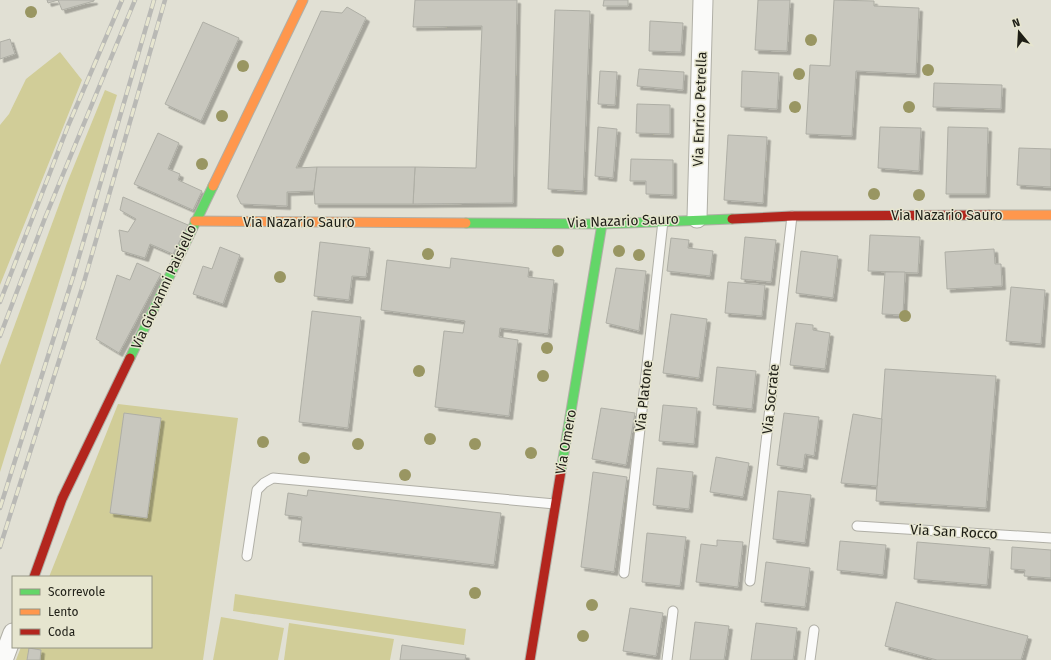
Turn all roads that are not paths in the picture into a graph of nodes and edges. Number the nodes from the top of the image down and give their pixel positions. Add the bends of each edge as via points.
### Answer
1 (303, 0) edge
2 (703, 0) edge
3 (1051, 215) edge
4 (792, 216) junction
5 (696, 218) junction
6 (664, 220) junction
7 (195, 222) junction
8 (602, 224) junction
9 (555, 504) junction
10 (857, 526) dead end
11 (1051, 538) edge
12 (247, 556) dead end
13 (624, 573) dead end
14 (34, 576) edge
15 (750, 581) dead end
16 (673, 611) dead end
17 (814, 630) dead end
18 (12, 636) edge
19 (3, 660) edge
20 (530, 660) edge
21 (667, 660) edge
22 (810, 660) edge

1 - 7 street, Via Giovanni Paisiello
2 - 5 street, Via Enrico Petrella
3 - 4 street, Via Nazario Sauro
4 - 5 street, Via Nazario Sauro
4 - 15 lane, Via Socrate
5 - 6 street, Via Nazario Sauro
6 - 8 street, Via Nazario Sauro
6 - 13 lane, Via Platone
7 - 8 street, Via Nazario Sauro
7 - 14 street, Via Giovanni Paisiello via 62,499
8 - 9 street, Via Omero
9 - 12 lane via 274,478 257,490
9 - 20 street, Via Omero
10 - 11 lane, Via San Rocco
16 - 21 lane
17 - 22 lane
18 - 19 street

